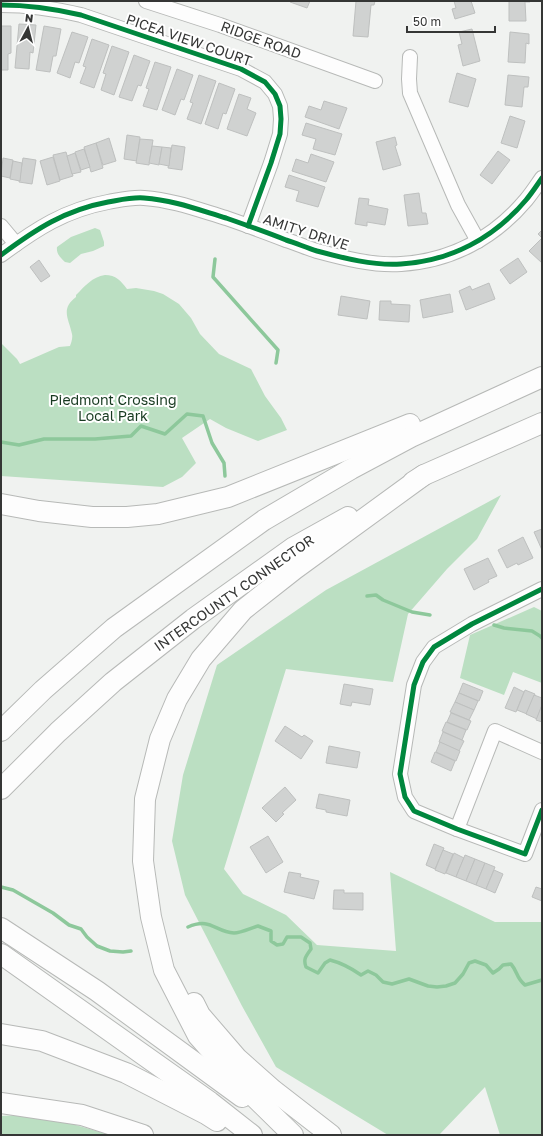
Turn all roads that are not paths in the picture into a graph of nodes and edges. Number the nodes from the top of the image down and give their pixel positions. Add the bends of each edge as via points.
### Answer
1 (146, 1) edge
2 (1, 5) edge
3 (410, 57) dead end
4 (375, 81) dead end
5 (542, 178) edge
6 (1, 226) edge
7 (248, 226) junction
8 (478, 241) junction
9 (16, 244) junction
10 (1, 256) edge
11 (542, 377) edge
12 (542, 423) edge
13 (424, 475) junction
14 (1, 504) edge
15 (542, 589) edge
16 (1, 731) edge
17 (542, 752) edge
18 (1, 788) edge
19 (542, 810) edge
20 (457, 829) junction
21 (151, 917) junction
22 (1, 928) edge
23 (1, 954) edge
24 (1, 1034) edge
25 (1, 1103) edge
26 (143, 1135) edge
27 (240, 1135) edge
28 (252, 1135) edge
29 (293, 1135) edge
30 (331, 1135) edge

1 - 4 street, RIDGE ROAD
2 - 7 street, PICEA VIEW COURT via 44,8 81,15 241,69 265,82 275,94 282,120 271,163
3 - 8 street via 410,92 458,205
5 - 8 street, AMITY DRIVE via 505,221
6 - 9 street
7 - 8 street, AMITY DRIVE via 316,251 371,263 400,264 432,260 458,252
7 - 9 street, AMITY DRIVE via 184,204 143,198 125,199 99,204 60,217
9 - 10 street, AMITY DRIVE
11 - 14 highway via 412,424 228,497 158,514 92,517
11 - 16 highway via 410,437 264,520 114,628 43,690
12 - 13 highway, INTERCOUNTY CONNECTOR
13 - 18 highway, INTERCOUNTY CONNECTOR via 294,547 193,619 114,682
13 - 21 highway via 243,610 201,659 177,699 160,739 145,799 143,861
15 - 20 street via 472,624 434,647 423,662 414,685 400,774 405,797 414,811
17 - 20 street via 496,731
19 - 20 street via 525,854
21 - 29 highway via 164,970 198,1036 236,1079
21 - 30 highway via 200,1015 236,1058
22 - 29 highway via 97,991
23 - 28 highway via 210,1102
24 - 27 highway via 42,1041 126,1073 206,1114
25 - 26 highway via 82,1115

